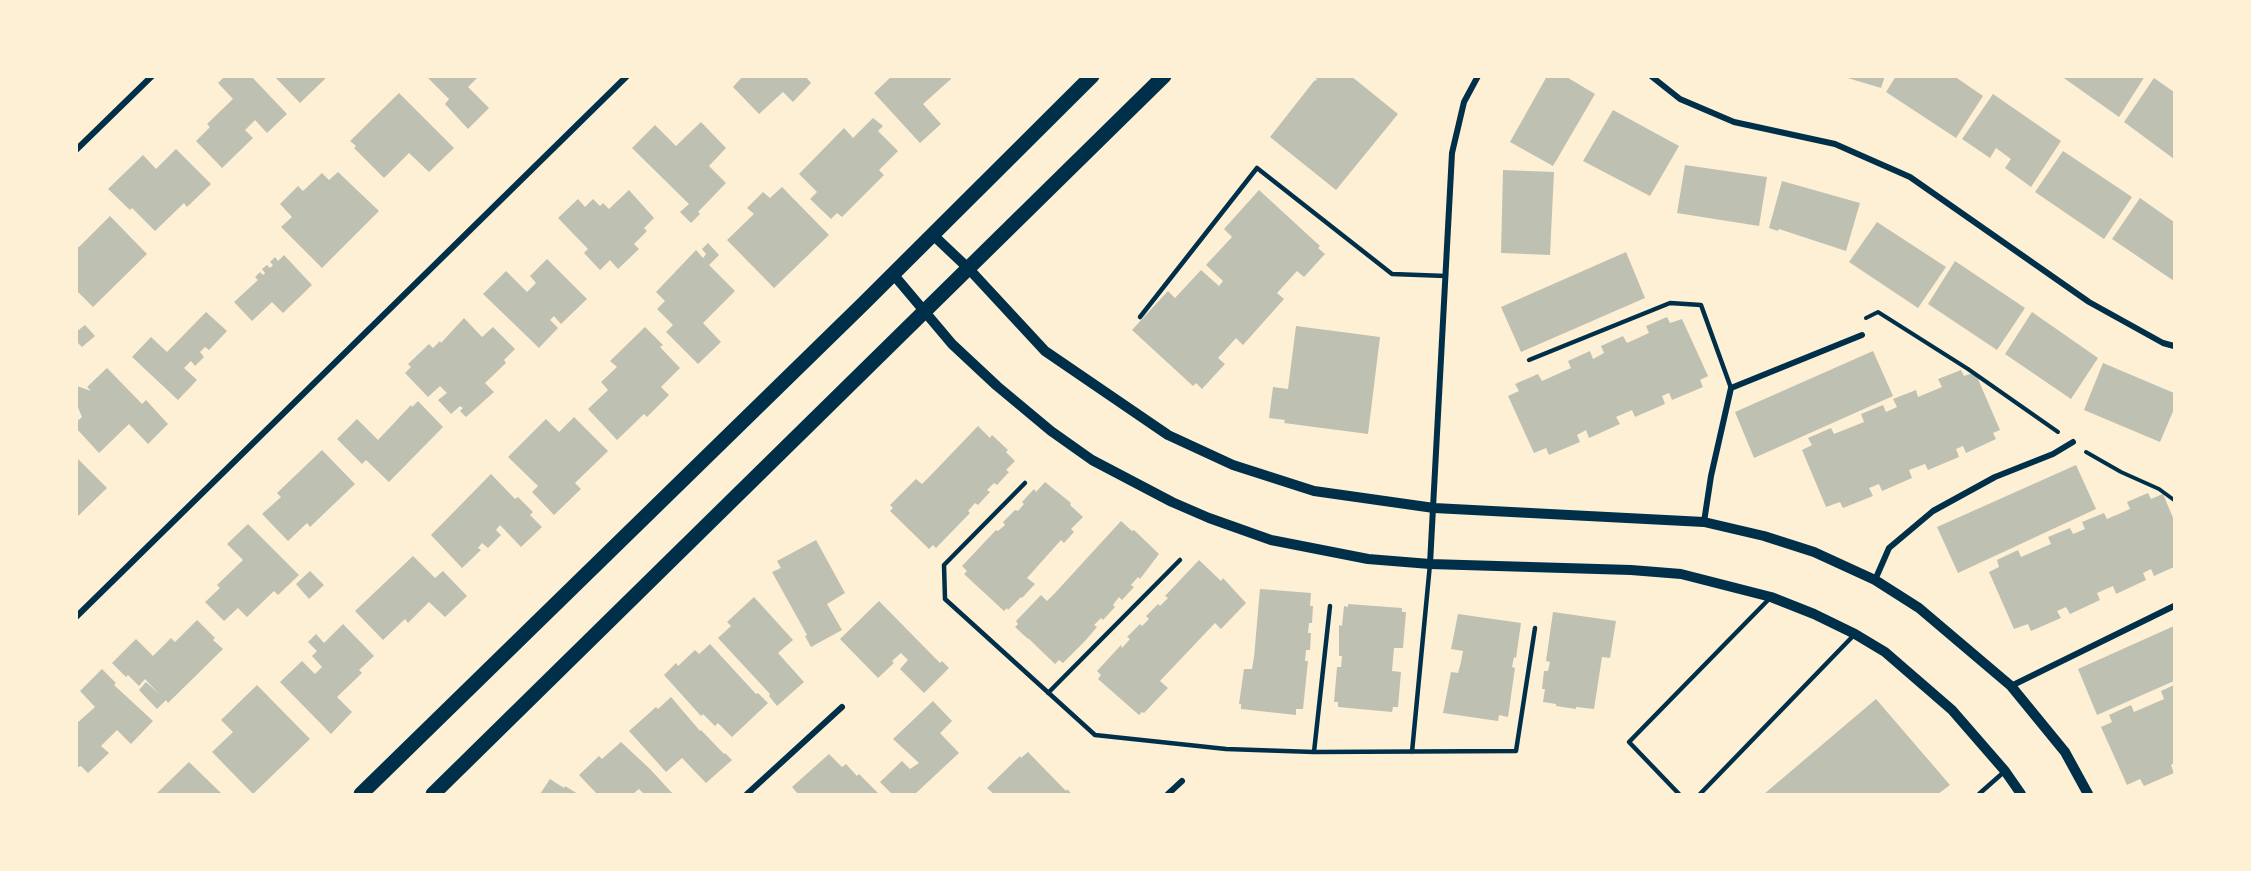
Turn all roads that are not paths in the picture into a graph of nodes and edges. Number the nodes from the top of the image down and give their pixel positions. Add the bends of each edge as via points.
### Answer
1 (152, 76) edge
2 (627, 76) edge
3 (1092, 76) edge
4 (1164, 76) edge
5 (1478, 76) edge
6 (1651, 76) edge
7 (76, 150) edge
8 (932, 234) junction
9 (969, 269) junction
10 (893, 274) junction
11 (1446, 276) junction
12 (925, 312) junction
13 (1140, 317) dead end
14 (1862, 335) road end
15 (2175, 346) edge
16 (1529, 360) dead end
17 (1731, 387) junction
18 (2073, 442) road end
19 (1025, 483) dead end
20 (1434, 508) junction
21 (1704, 522) junction
22 (1180, 560) dead end
23 (1430, 564) junction
24 (1875, 580) junction
25 (1771, 597) junction
26 (1330, 606) dead end
27 (2175, 606) edge
28 (76, 617) edge
29 (1534, 628) dead end
30 (1855, 634) junction
31 (2011, 686) junction
32 (1048, 693) junction
33 (842, 707) dead end
34 (1314, 752) junction
35 (1413, 752) junction
36 (2005, 771) junction
37 (1182, 781) dead end
38 (361, 795) edge
39 (433, 795) edge
40 (747, 795) edge
41 (1168, 795) edge
42 (1679, 795) edge
43 (1700, 795) edge
44 (1979, 795) edge
45 (2021, 795) edge
46 (2088, 795) edge

1 - 7 street
2 - 28 street
3 - 8 main road
4 - 9 main road
5 - 11 street via 1464,102 1452,153
6 - 15 street via 1680,99 1734,122 1835,144 1910,177 2089,302
8 - 9 street
8 - 10 main road
9 - 12 main road
9 - 20 street via 1045,351 1168,435 1233,465 1314,491
10 - 12 street
10 - 38 main road
11 - 13 lane via 1392,274 1257,168
11 - 20 street
12 - 23 street via 952,344 1051,431 1092,460 1172,502 1307,548
12 - 39 main road
14 - 17 street
16 - 17 lane via 1670,303 1701,305
17 - 21 street
18 - 24 street via 1995,477 1933,511 1889,548
19 - 32 lane via 944,565 945,599
20 - 21 street
20 - 23 street
21 - 24 street via 1814,552
22 - 32 lane
23 - 25 street via 1681,574
23 - 35 lane
24 - 31 street via 1919,608
25 - 30 street
25 - 42 lane via 1629,742
26 - 34 lane
27 - 31 street
29 - 35 lane via 1516,751
30 - 36 street via 1885,652 1921,682 1974,733
30 - 43 lane
31 - 46 street via 2065,752
32 - 34 lane via 1095,735 1226,749
33 - 40 street
34 - 35 lane
36 - 44 lane
36 - 45 street
37 - 41 street

